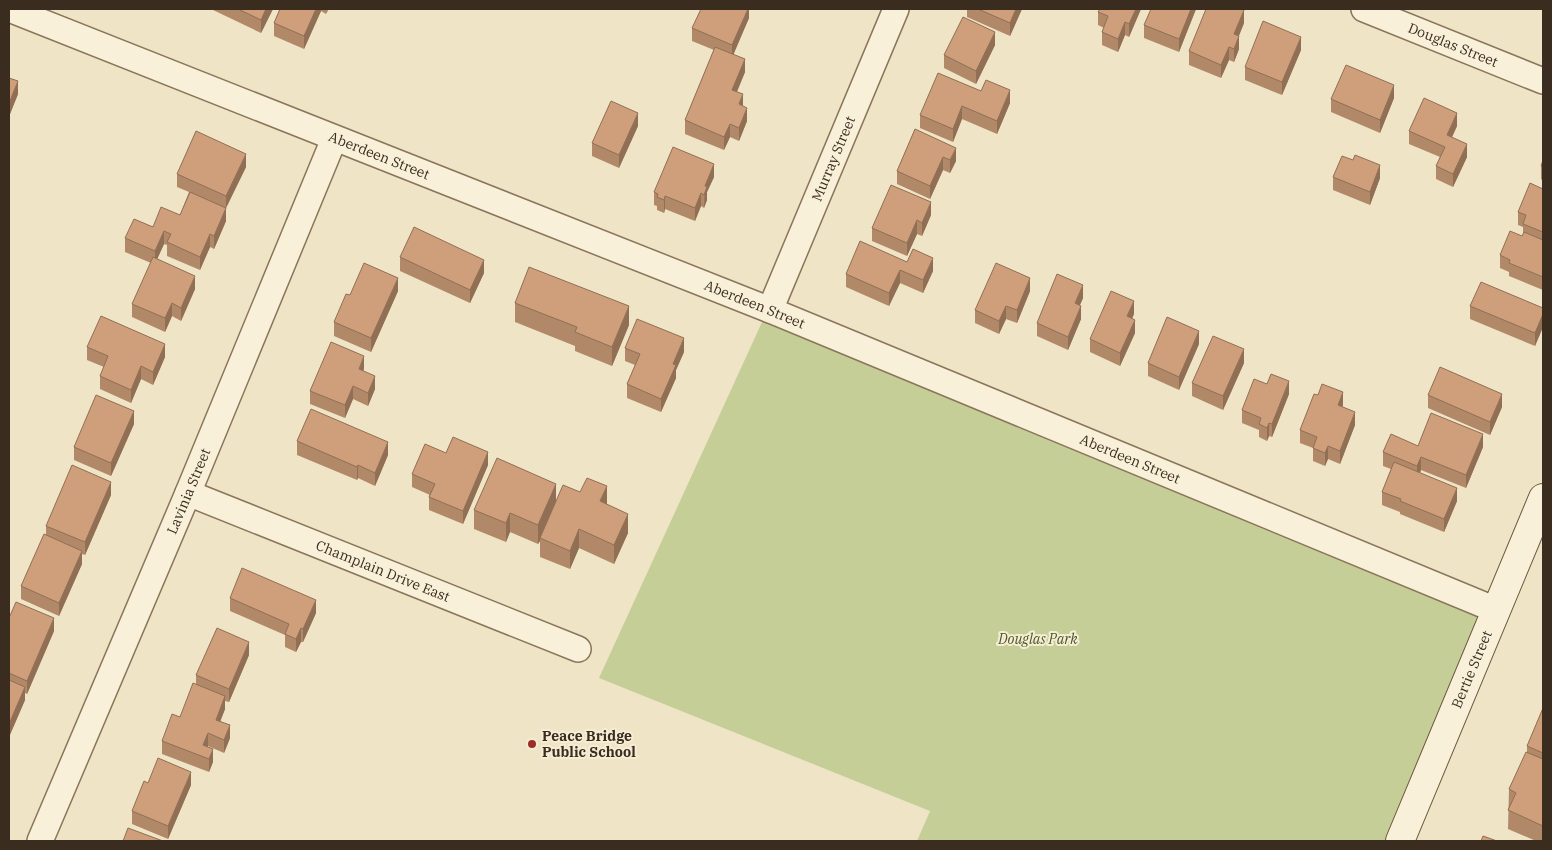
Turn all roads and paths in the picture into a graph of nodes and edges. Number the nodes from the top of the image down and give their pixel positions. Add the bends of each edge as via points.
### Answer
1 (9, 9) edge
2 (896, 9) edge
3 (1364, 9) edge
4 (1543, 81) edge
5 (334, 139) junction
6 (770, 310) junction
7 (188, 493) junction
8 (1543, 498) edge
9 (1496, 610) junction
10 (578, 649) dead end
11 (40, 841) edge
12 (1400, 841) edge

1 - 5 street, Aberdeen Street
2 - 6 street, Murray Street
3 - 4 street, Douglas Street
5 - 6 street, Aberdeen Street
5 - 7 street, Lavinia Street
6 - 9 street, Aberdeen Street
7 - 10 street, Champlain Drive East
7 - 11 street, Lavinia Street
8 - 9 street, Bertie Street
9 - 12 street, Bertie Street

